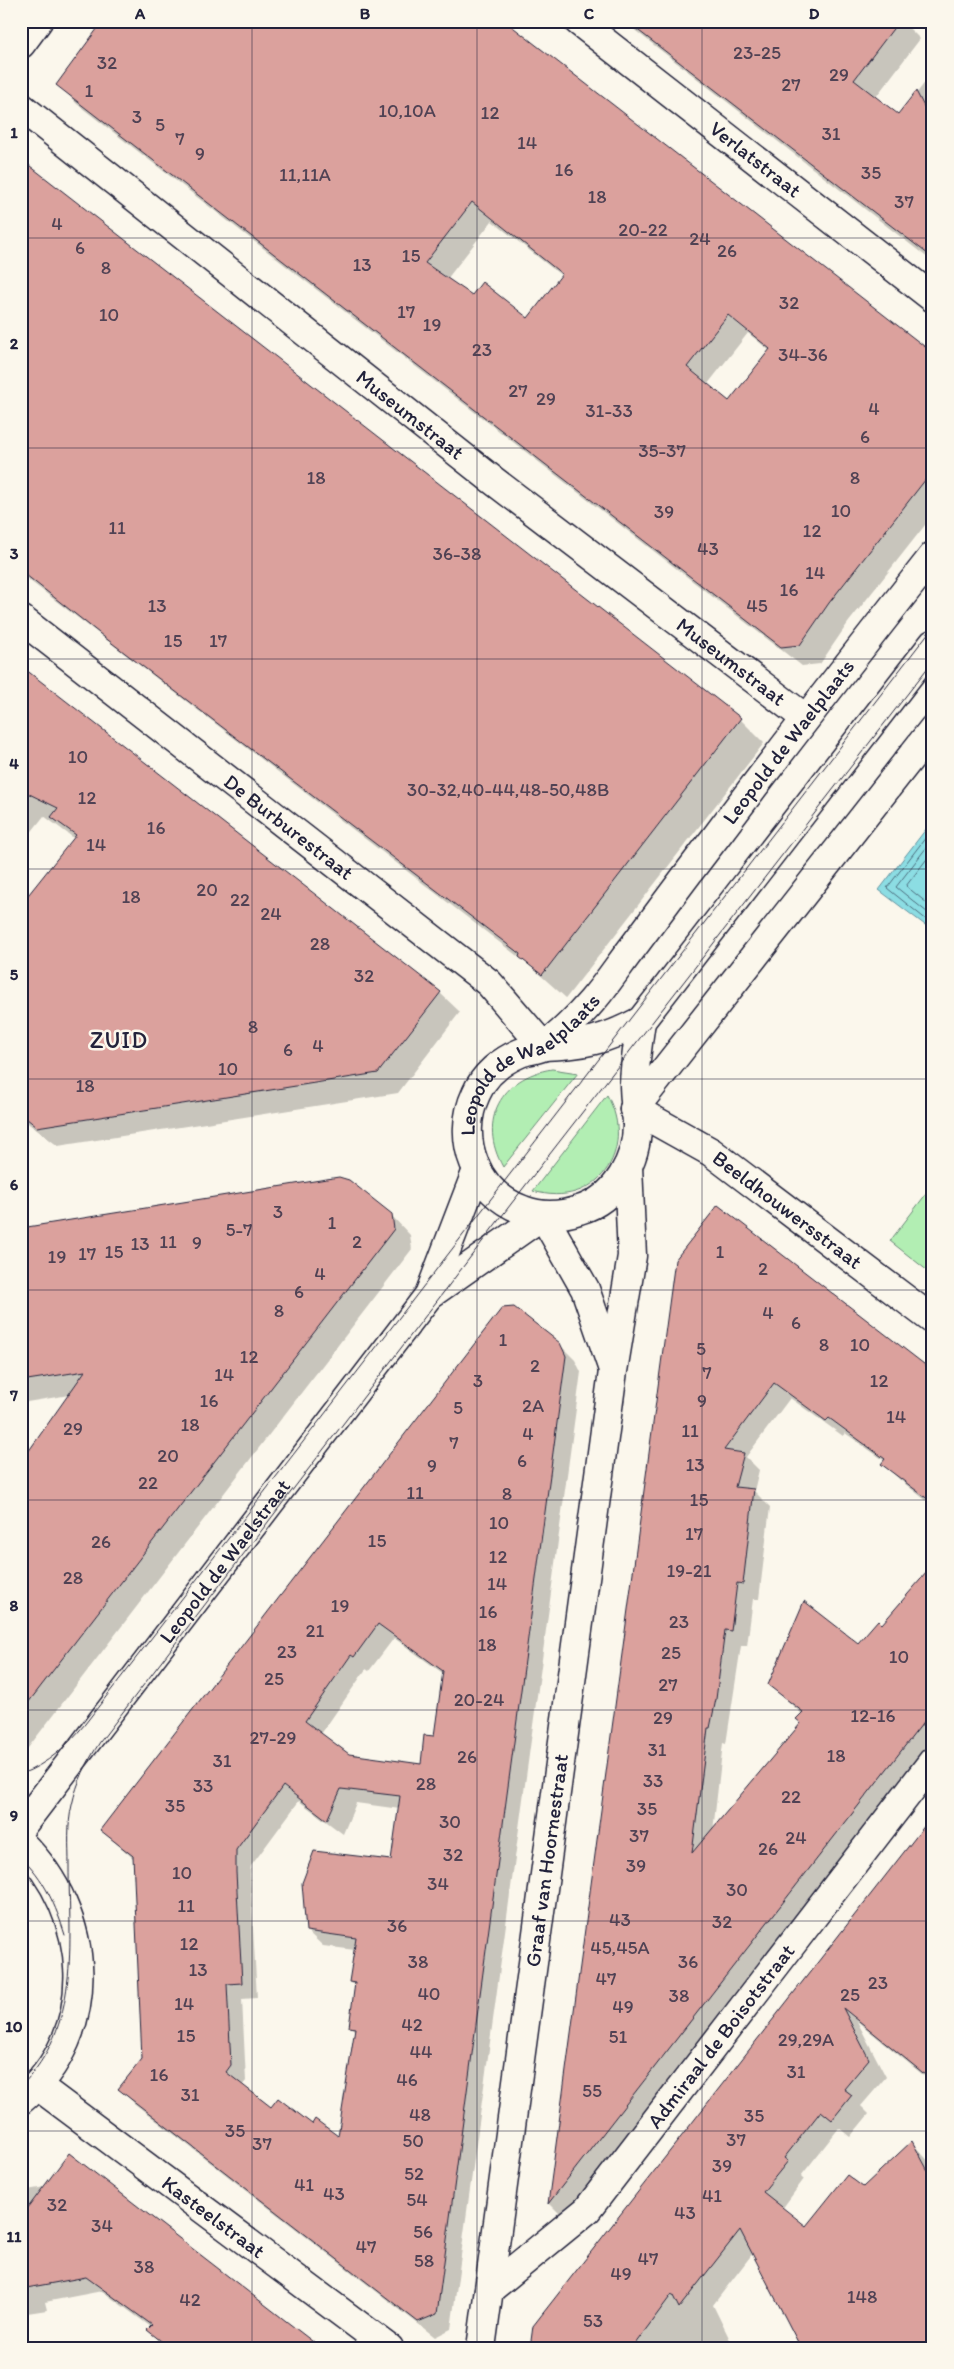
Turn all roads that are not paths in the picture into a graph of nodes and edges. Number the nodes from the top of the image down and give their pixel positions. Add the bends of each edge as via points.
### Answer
1 (38, 21) edge
2 (578, 21) edge
3 (21, 44) edge
4 (21, 106) edge
5 (933, 298) edge
6 (933, 556) edge
7 (21, 620) edge
8 (933, 644) edge
9 (805, 718) junction
10 (933, 729) edge
11 (641, 1021) junction
12 (543, 1046) junction
13 (634, 1109) junction
14 (628, 1166) junction
15 (477, 1170) junction
16 (543, 1215) junction
17 (429, 1295) junction
18 (933, 1320) edge
19 (613, 1371) junction
20 (933, 1761) edge
21 (21, 1827) edge
22 (21, 1843) edge
23 (30, 2093) edge
24 (489, 2290) junction
25 (389, 2348) edge
26 (481, 2348) edge

1 - 3 street
2 - 5 street, Verlatstraat
4 - 9 street, Museumstraat via 490,478
6 - 9 street, Leopold de Waelplaats
7 - 12 street, De Burburestraat via 489,983
8 - 11 street
9 - 12 street, Leopold de Waelplaats via 592,1001
10 - 13 street
11 - 12 street via 606,1039 566,1046
11 - 13 street, Leopold de Waelplaats
12 - 15 street, Leopold de Waelplaats via 521,1052 500,1064 477,1092 469,1112 467,1132
13 - 14 street, Leopold de Waelplaats via 636,1133
13 - 18 street, Beeldhouwersstraat via 711,1152
14 - 16 street, Leopold de Waelplaats via 614,1188 599,1201 561,1215
14 - 19 street, Graaf van Hoornestraat via 632,1256
15 - 16 street, Leopold de Waelplaats via 486,1184 511,1204
15 - 17 street, Leopold de Waelstraat
16 - 17 street, Leopold de Waelstraat
16 - 19 street, Graaf van Hoornestraat via 585,1289
17 - 21 street, Leopold de Waelstraat
19 - 24 street, Graaf van Hoornestraat
20 - 24 street, Admiraal de Boisotstraat via 587,2210
22 - 23 street via 58,1889 72,1922 78,1952 78,1988 72,2019 59,2052
23 - 25 street, Kasteelstraat
24 - 26 street, Graaf van Hoornestraat

